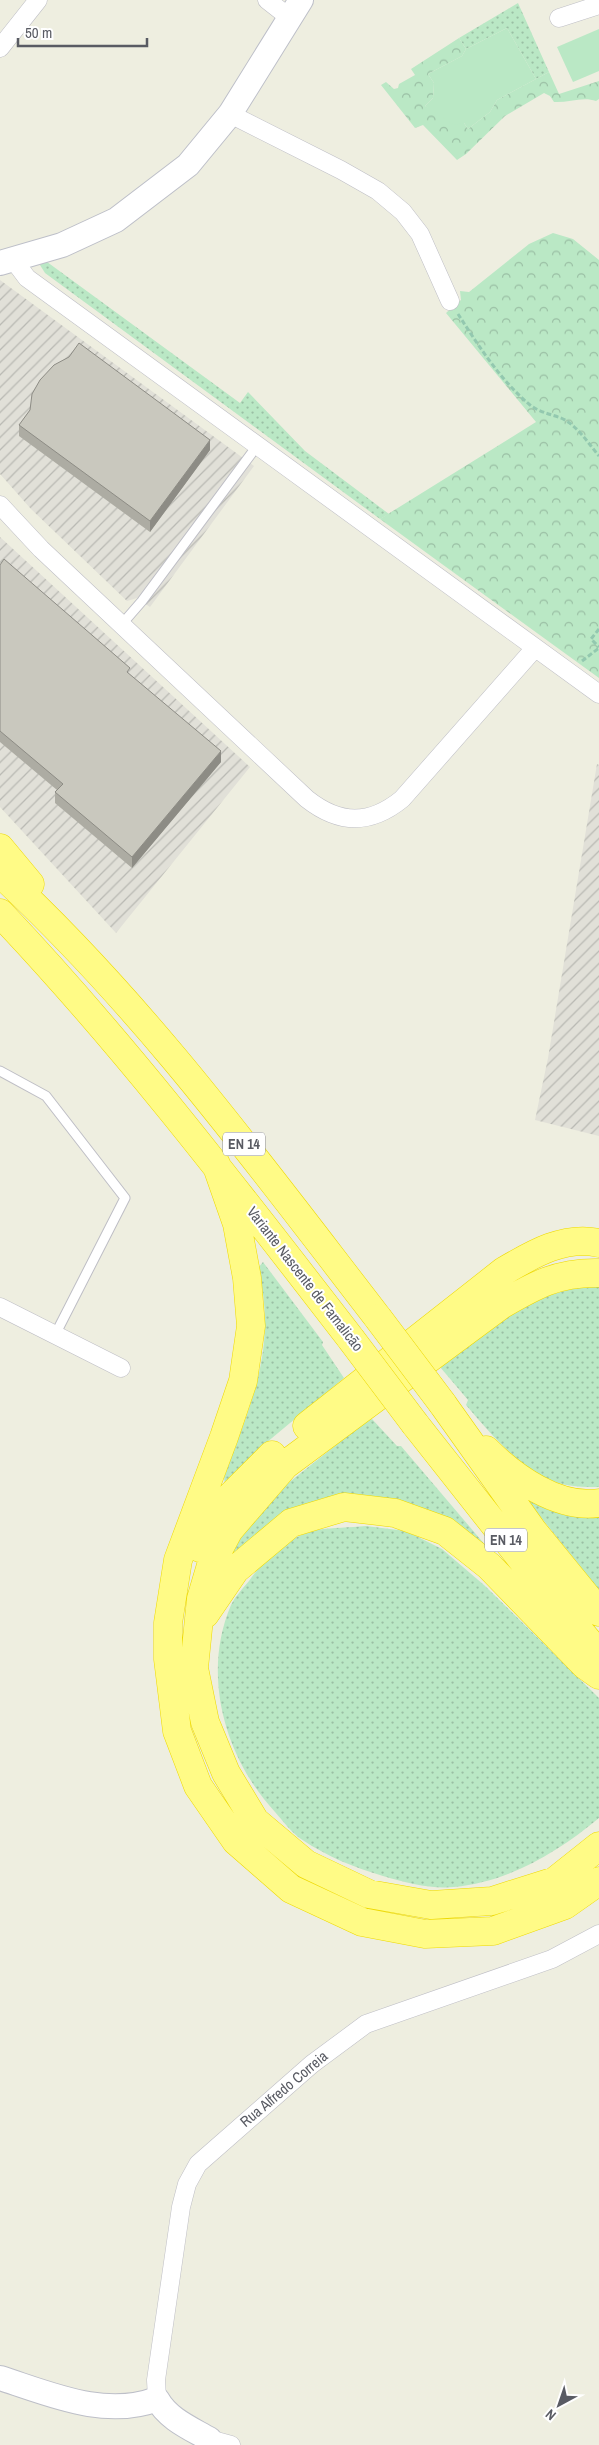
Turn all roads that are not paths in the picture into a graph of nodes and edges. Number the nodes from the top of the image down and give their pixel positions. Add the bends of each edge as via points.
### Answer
1 (38, 0) edge
2 (266, 0) edge
3 (599, 5) edge
4 (296, 9) edge
5 (559, 18) dead end
6 (0, 48) edge
7 (230, 114) junction
8 (6, 261) edge
9 (450, 301) road end
10 (257, 446) junction
11 (0, 505) edge
12 (122, 624) junction
13 (535, 648) junction
14 (599, 694) edge
15 (0, 848) edge
16 (0, 873) edge
17 (0, 913) edge
18 (0, 925) edge
19 (42, 957) junction
20 (103, 975) junction
21 (0, 1071) edge
22 (216, 1164) junction
23 (594, 1241) edge
24 (599, 1273) edge
25 (0, 1307) edge
26 (55, 1335) junction
27 (120, 1368) dead end
28 (442, 1403) junction
29 (599, 1503) edge
30 (599, 1612) edge
31 (168, 1623) junction
32 (198, 1626) junction
33 (599, 1654) edge
34 (599, 1675) edge
35 (599, 1846) edge
36 (599, 1881) edge
37 (599, 1934) edge
38 (0, 2378) edge
39 (157, 2399) junction
40 (216, 2443) edge

1 - 6 street
2 - 4 street
3 - 5 street
4 - 7 street
7 - 8 street via 188,164 116,220 62,245
7 - 9 street via 341,170 378,191 403,212 420,234
8 - 10 street
10 - 12 lane
10 - 13 street
11 - 12 street via 41,549
12 - 13 street via 307,799 328,813 352,819 370,818 389,810 402,799
13 - 14 street
15 - 20 highway
16 - 20 highway, EN 14
17 - 19 highway, Variante Nascente de Famalicão / EN 14
18 - 19 highway
19 - 22 highway, Variante Nascente de Famalicão / EN 14 via 105,1028
20 - 28 highway, EN 14, bridge via 184,1069
21 - 26 lane via 46,1096 125,1198
22 - 31 highway via 236,1224 247,1278 251,1326 243,1381 178,1560
22 - 33 highway, Variante Nascente de Famalicão / EN 14, bridge via 415,1424
23 - 31 highway via 560,1244 531,1255 504,1272 278,1448 222,1505 193,1560
24 - 32 highway via 574,1273 536,1285 501,1305 285,1465 230,1530 212,1562 201,1599
25 - 26 street
26 - 27 street
28 - 29 highway via 494,1458 533,1486 560,1499
28 - 30 highway, EN 14 via 533,1531
31 - 36 highway via 168,1659 177,1731 198,1786 236,1841 291,1889 362,1922 425,1934 493,1931 565,1905
32 - 34 highway via 235,1570 291,1523 344,1507 394,1513 446,1531 490,1566 585,1665
32 - 35 highway via 194,1668 205,1722 226,1773 255,1821 306,1864 369,1894 431,1905 492,1901 555,1880
37 - 39 street, Rua Alfredo Correia via 552,1959 366,2024 312,2064 198,2164 187,2184 182,2207 156,2380
38 - 39 street via 78,2402 118,2408
39 - 40 street via 162,2409 174,2419

